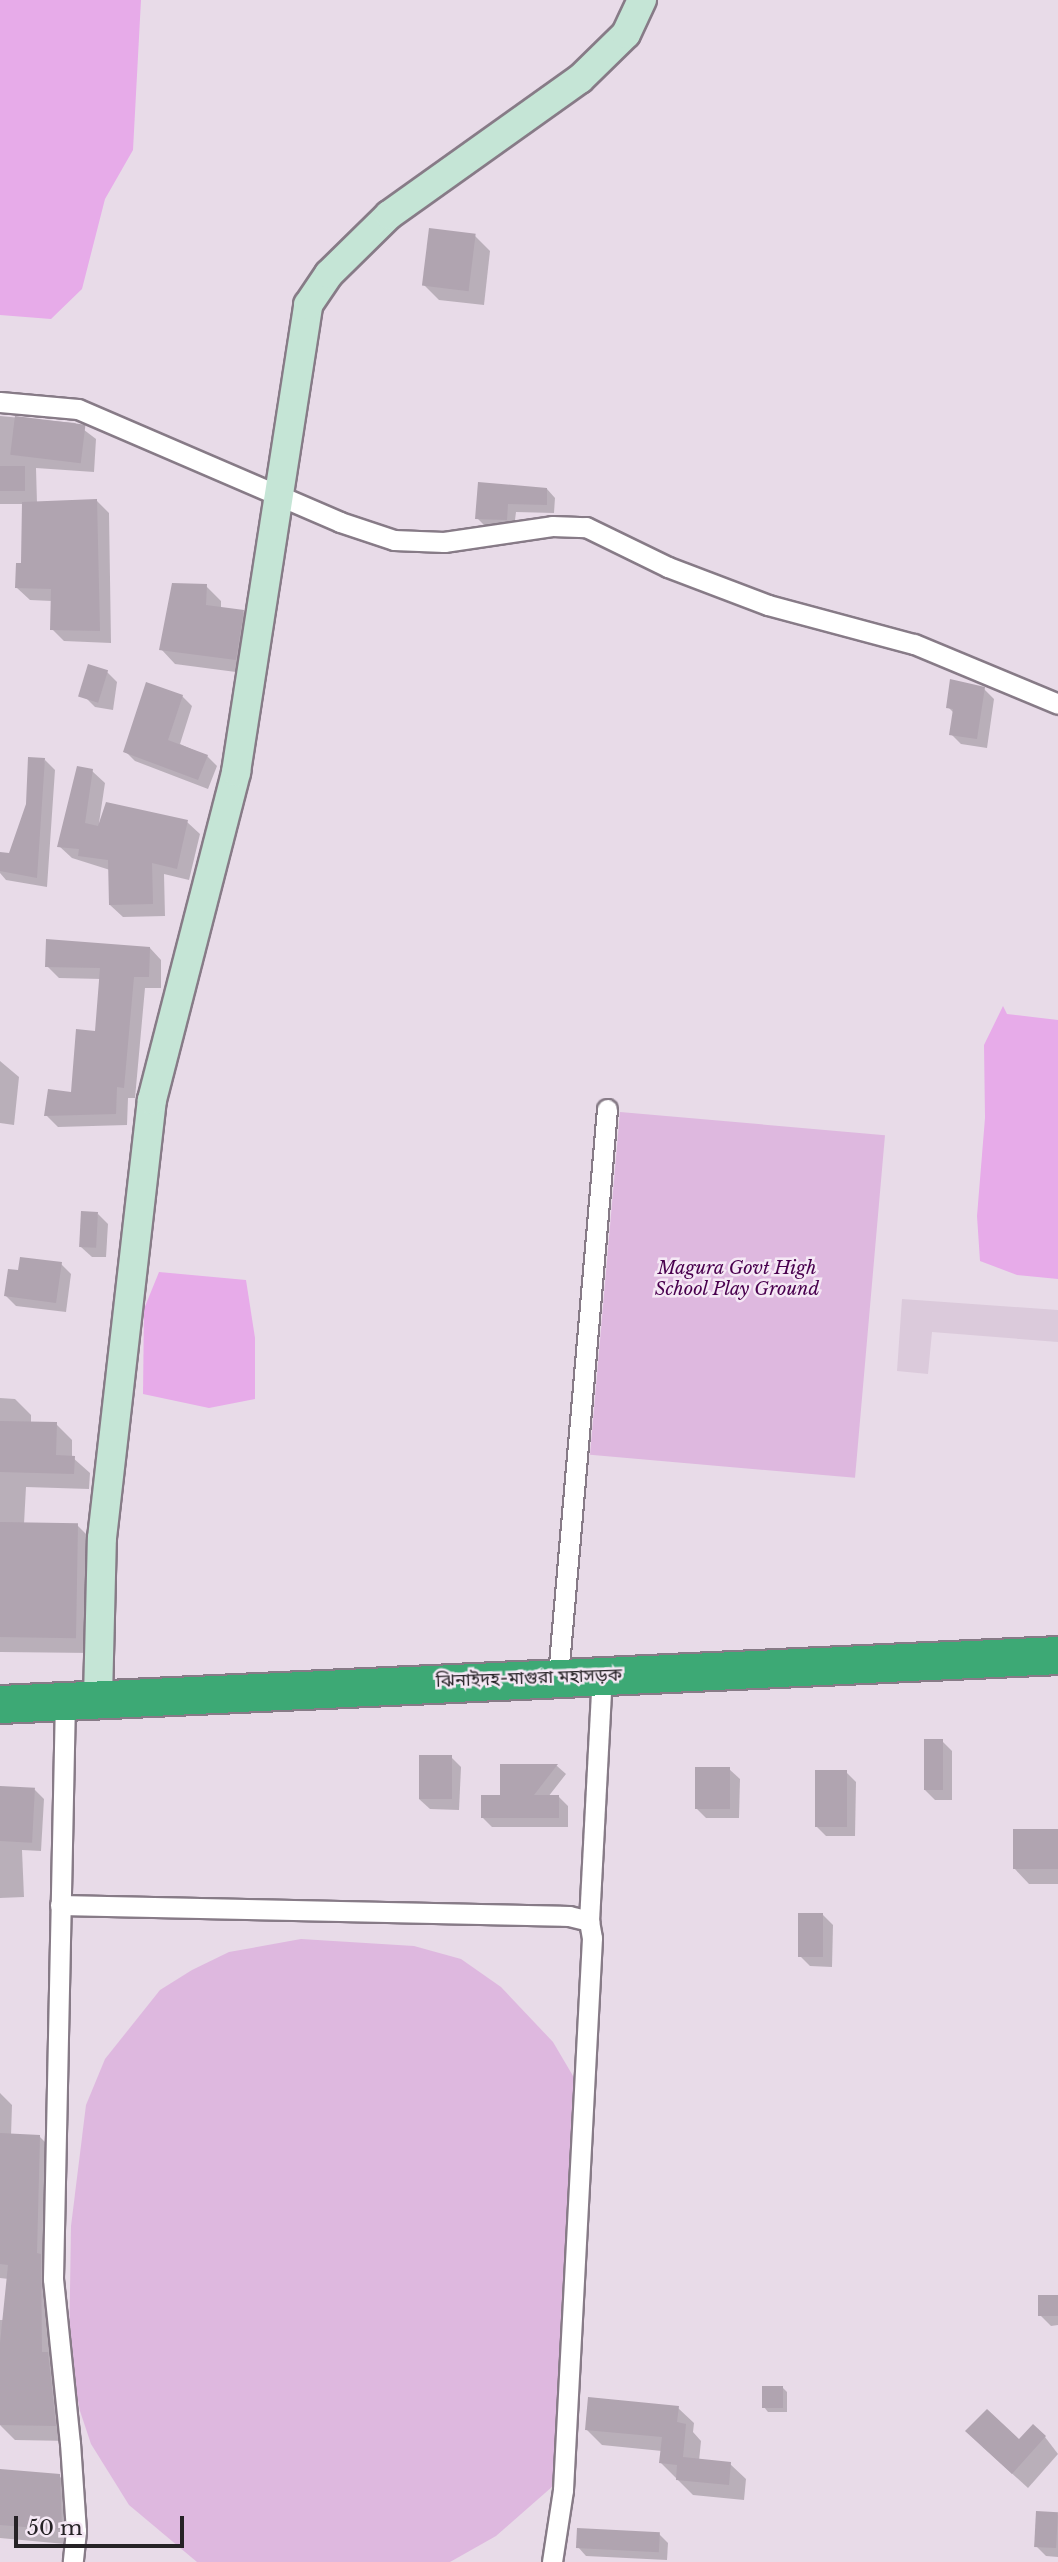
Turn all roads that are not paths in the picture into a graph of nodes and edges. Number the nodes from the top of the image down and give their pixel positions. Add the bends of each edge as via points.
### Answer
1 (642, 0) edge
2 (0, 402) edge
3 (277, 493) junction
4 (1058, 704) edge
5 (607, 1109) dead end
6 (1058, 1654) edge
7 (602, 1674) junction
8 (558, 1676) junction
9 (82, 1699) junction
10 (0, 1704) edge
11 (60, 1905) junction
12 (589, 1921) junction
13 (73, 2562) edge
14 (552, 2562) edge

1 - 3 main road via 626,34 580,79 389,215 328,274 308,306
2 - 3 street via 78,409
3 - 4 street via 394,540 444,542 552,526 586,527 768,605 914,644
3 - 9 main road via 236,772 152,1100
5 - 8 street
6 - 7 highway, ঝিনাইদহ-মাগুরা মহাসড়ক
7 - 8 highway, ঝিনাইদহ-মাগুরা মহাসড়ক
7 - 12 street
8 - 9 highway, ঝিনাইদহ-মাগুরা মহাসড়ক
9 - 10 highway, ঝিনাইদহ-মাগুরা মহাসড়ক
9 - 11 street
11 - 12 street via 569,1916
11 - 13 street via 53,2279 70,2443 76,2532
12 - 14 street via 592,1938 563,2490

